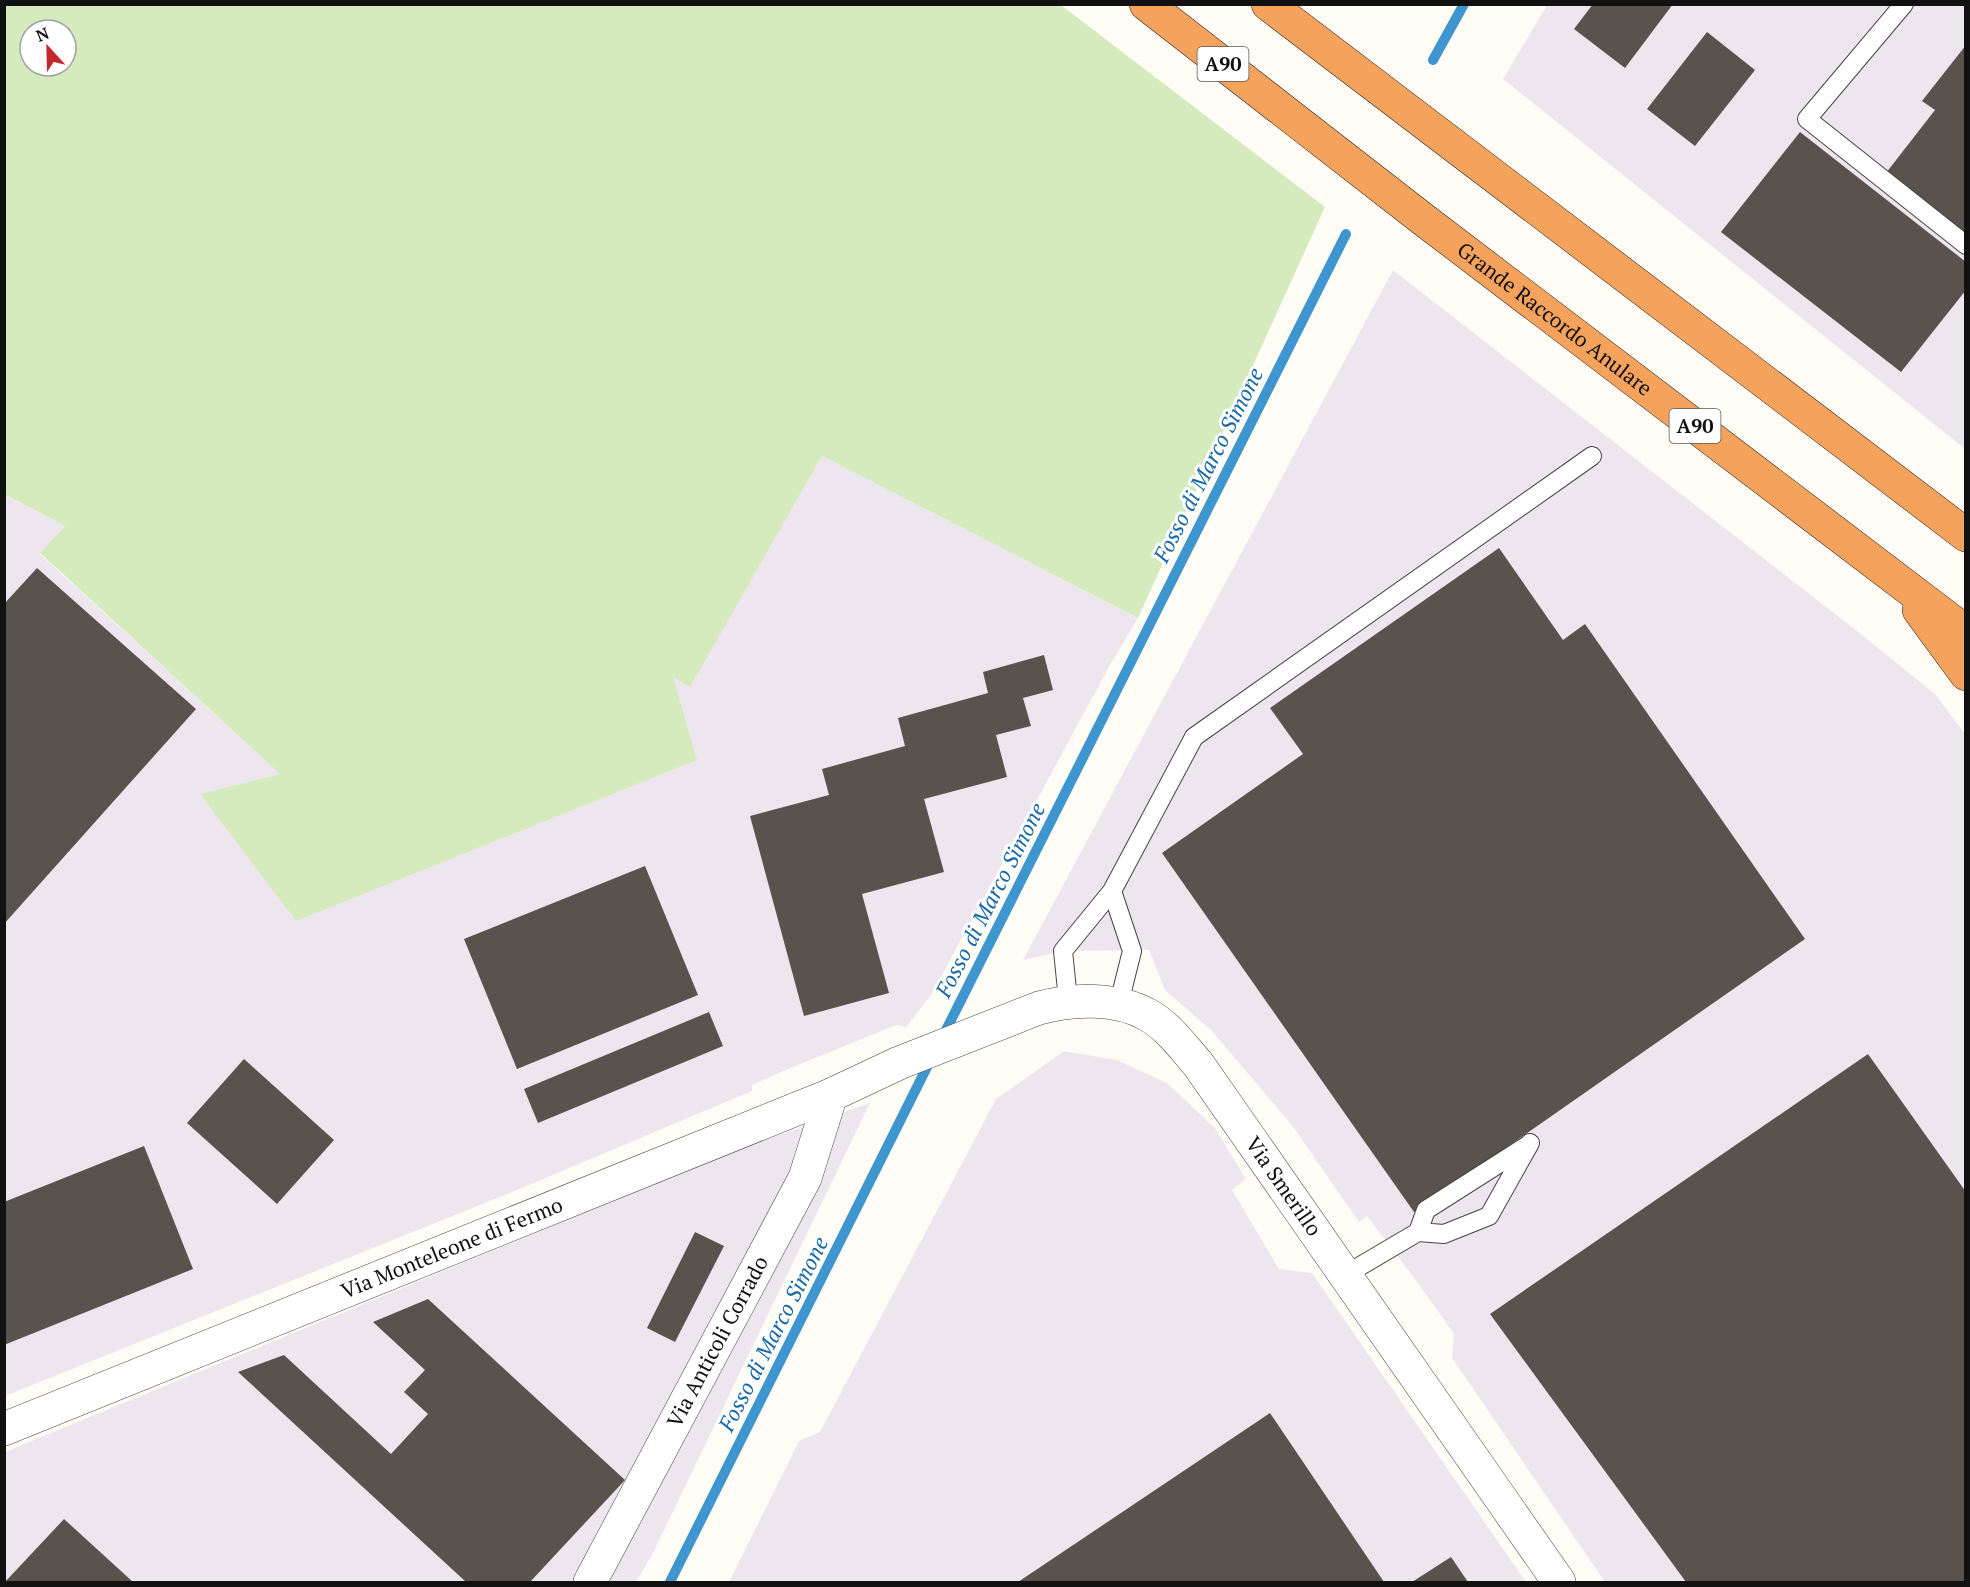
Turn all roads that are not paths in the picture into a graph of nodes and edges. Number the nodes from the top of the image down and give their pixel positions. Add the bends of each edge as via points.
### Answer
1 (1146, 4) edge
2 (1268, 4) edge
3 (1904, 4) edge
4 (1965, 244) edge
5 (1592, 456) dead end
6 (1965, 535) edge
7 (1899, 582) junction
8 (1965, 632) edge
9 (1965, 674) edge
10 (1112, 891) junction
11 (1081, 1000) junction
12 (899, 1063) joint
13 (831, 1095) junction
14 (1418, 1233) junction
15 (1345, 1275) junction
16 (4, 1429) edge
17 (590, 1582) edge
18 (1559, 1582) edge

1 - 7 highway, Grande Raccordo Anulare / A90
2 - 6 highway
3 - 4 lane via 1808,119
5 - 10 lane via 1194,737
7 - 8 highway, Grande Raccordo Anulare / A90
7 - 9 highway
10 - 11 lane via 1063,951 1067,990
10 - 11 lane via 1132,951 1120,999
11 - 12 street, Via Smerillo via 1039,1008
11 - 15 street, Via Smerillo via 1136,1010 1176,1038
12 - 13 street, Via Monteleone di Fermo
13 - 16 street, Via Monteleone di Fermo
13 - 17 street, Via Anticoli Corrado via 805,1178
14 - 14 lane via 1444,1234 1489,1216 1530,1143 1426,1210
14 - 15 lane
15 - 18 street, Via Smerillo

